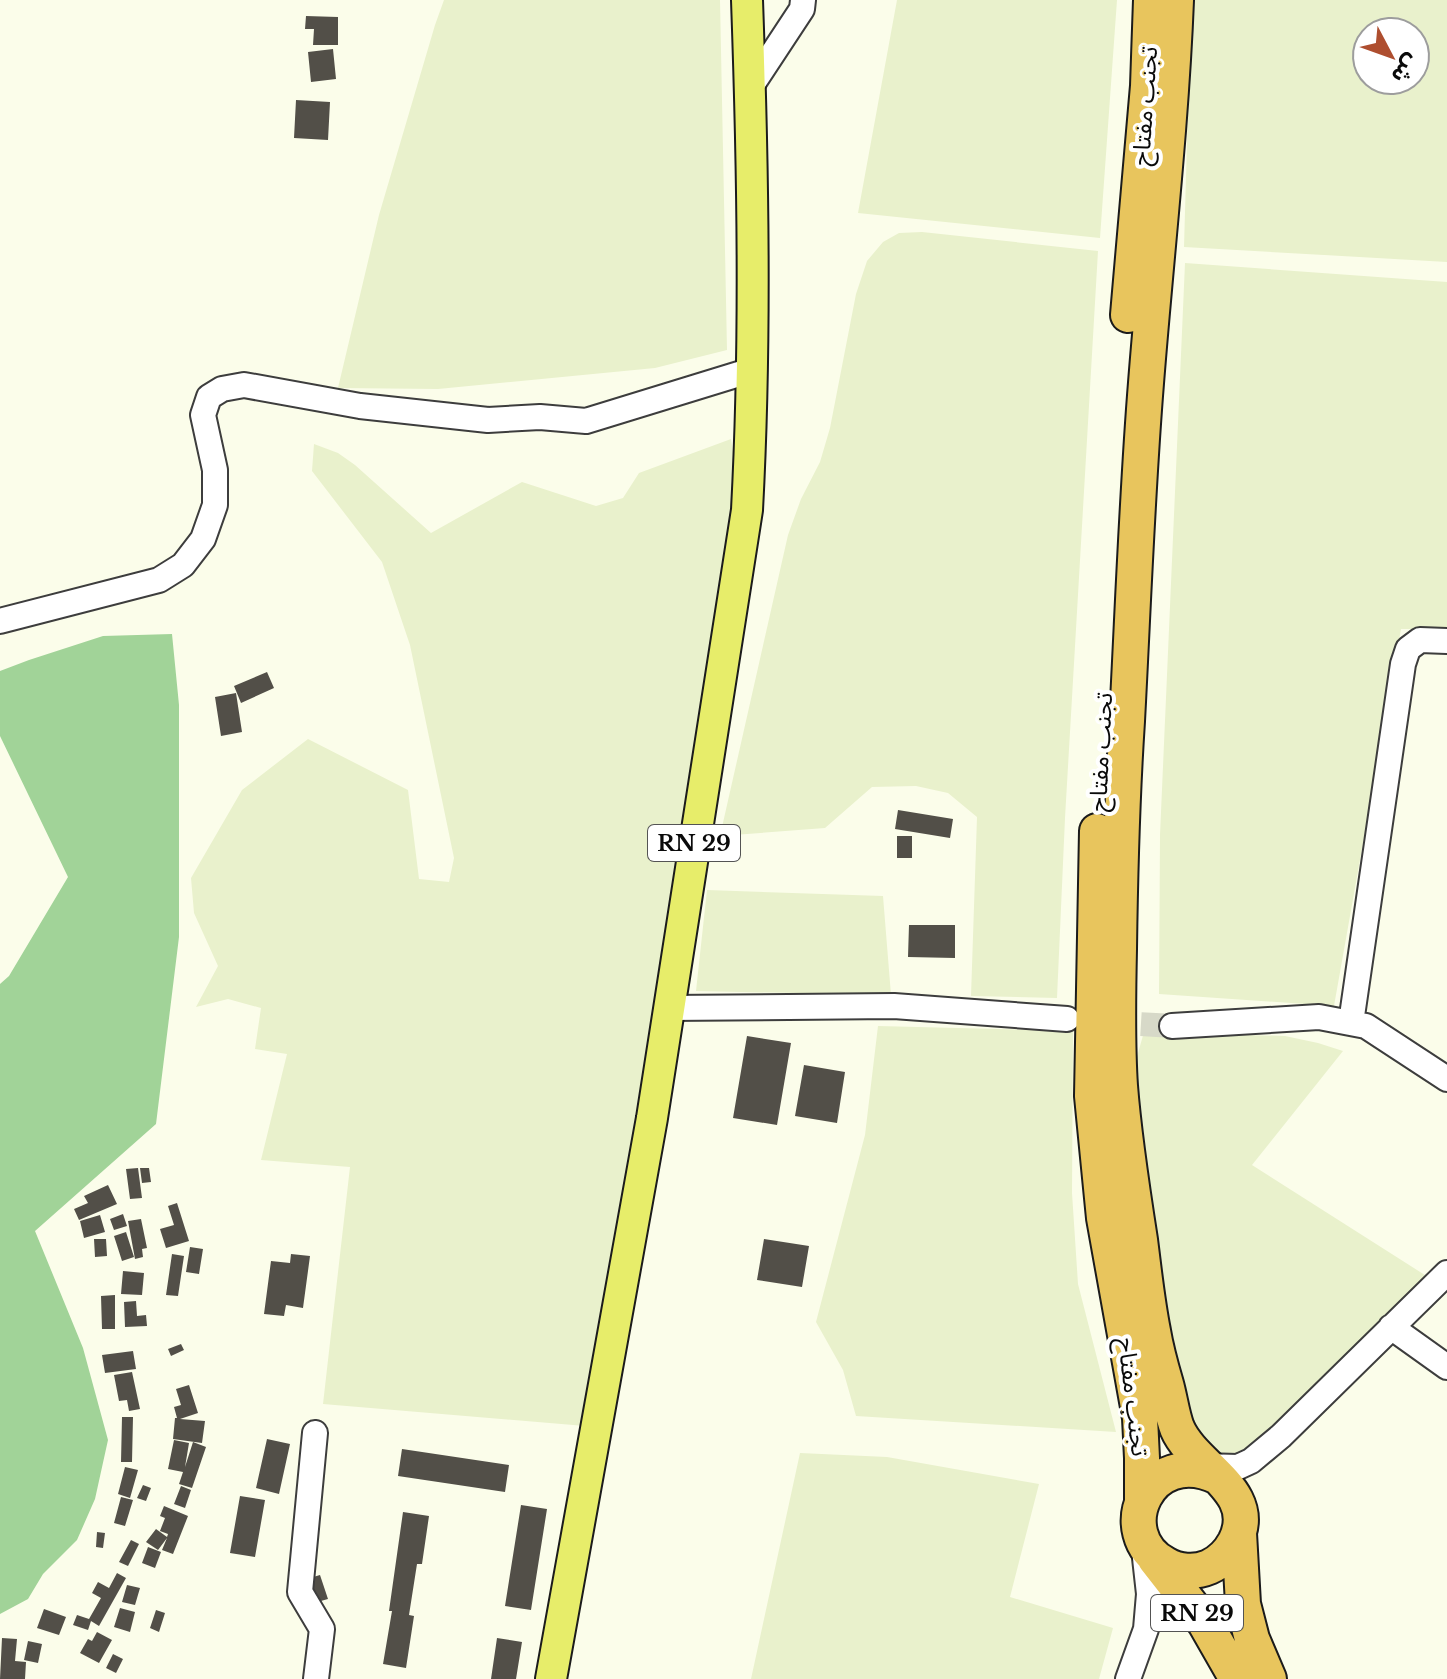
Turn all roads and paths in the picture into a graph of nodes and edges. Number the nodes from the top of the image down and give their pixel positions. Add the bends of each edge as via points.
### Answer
1 (747, 0) edge
2 (803, 0) edge
3 (1151, 0) edge
4 (1176, 0) edge
5 (750, 88) junction
6 (752, 370) junction
7 (0, 621) edge
8 (1447, 641) edge
9 (668, 1008) junction
10 (1067, 1019) dead end
11 (1351, 1023) junction
12 (1172, 1026) tunnel mouth
13 (1447, 1079) edge
14 (1447, 1273) edge
15 (1391, 1327) junction
16 (1447, 1367) edge
17 (315, 1433) dead end
18 (1281, 1436) junction
19 (1205, 1471) junction
20 (1142, 1502) junction
21 (1234, 1536) junction
22 (1146, 1544) junction
23 (1185, 1597) junction
24 (1146, 1629) junction
25 (316, 1679) edge
26 (551, 1679) edge
27 (1128, 1679) edge
28 (1237, 1679) edge
29 (1269, 1679) edge

1 - 5 main road, RN 29
2 - 5 street
3 - 20 highway, تجنب مفتاح via 1099,794 1092,1096 1104,1218 1140,1418
4 - 19 highway, تجنب مفتاح via 1145,386 1122,806 1118,992 1120,1084 1153,1335 1178,1430
5 - 6 main road, RN 29
6 - 7 street via 586,421 488,420 360,406 244,385 222,389 209,397 203,415 215,470 215,505 203,539 183,565 159,580
6 - 9 main road, RN 29 via 747,510
8 - 11 street via 1420,640 1408,649 1403,664
9 - 10 street via 894,1006
9 - 26 main road, RN 29
11 - 12 street via 1309,1016
11 - 13 street via 1366,1026
14 - 15 street
15 - 16 street
15 - 18 street
17 - 25 street via 300,1592 322,1629
18 - 19 street via 1238,1467
18 - 21 street via 1255,1471
19 - 20 highway via 1174,1471 1149,1488
19 - 21 highway via 1229,1488 1237,1501
20 - 22 highway via 1138,1519
21 - 22 highway via 1209,1567 1193,1571 1163,1564
21 - 23 street via 1203,1581
21 - 29 highway, RN 29 via 1243,1604
22 - 23 highway, RN 29
22 - 24 street
23 - 24 street via 1160,1612
23 - 28 highway, RN 29
24 - 27 street

